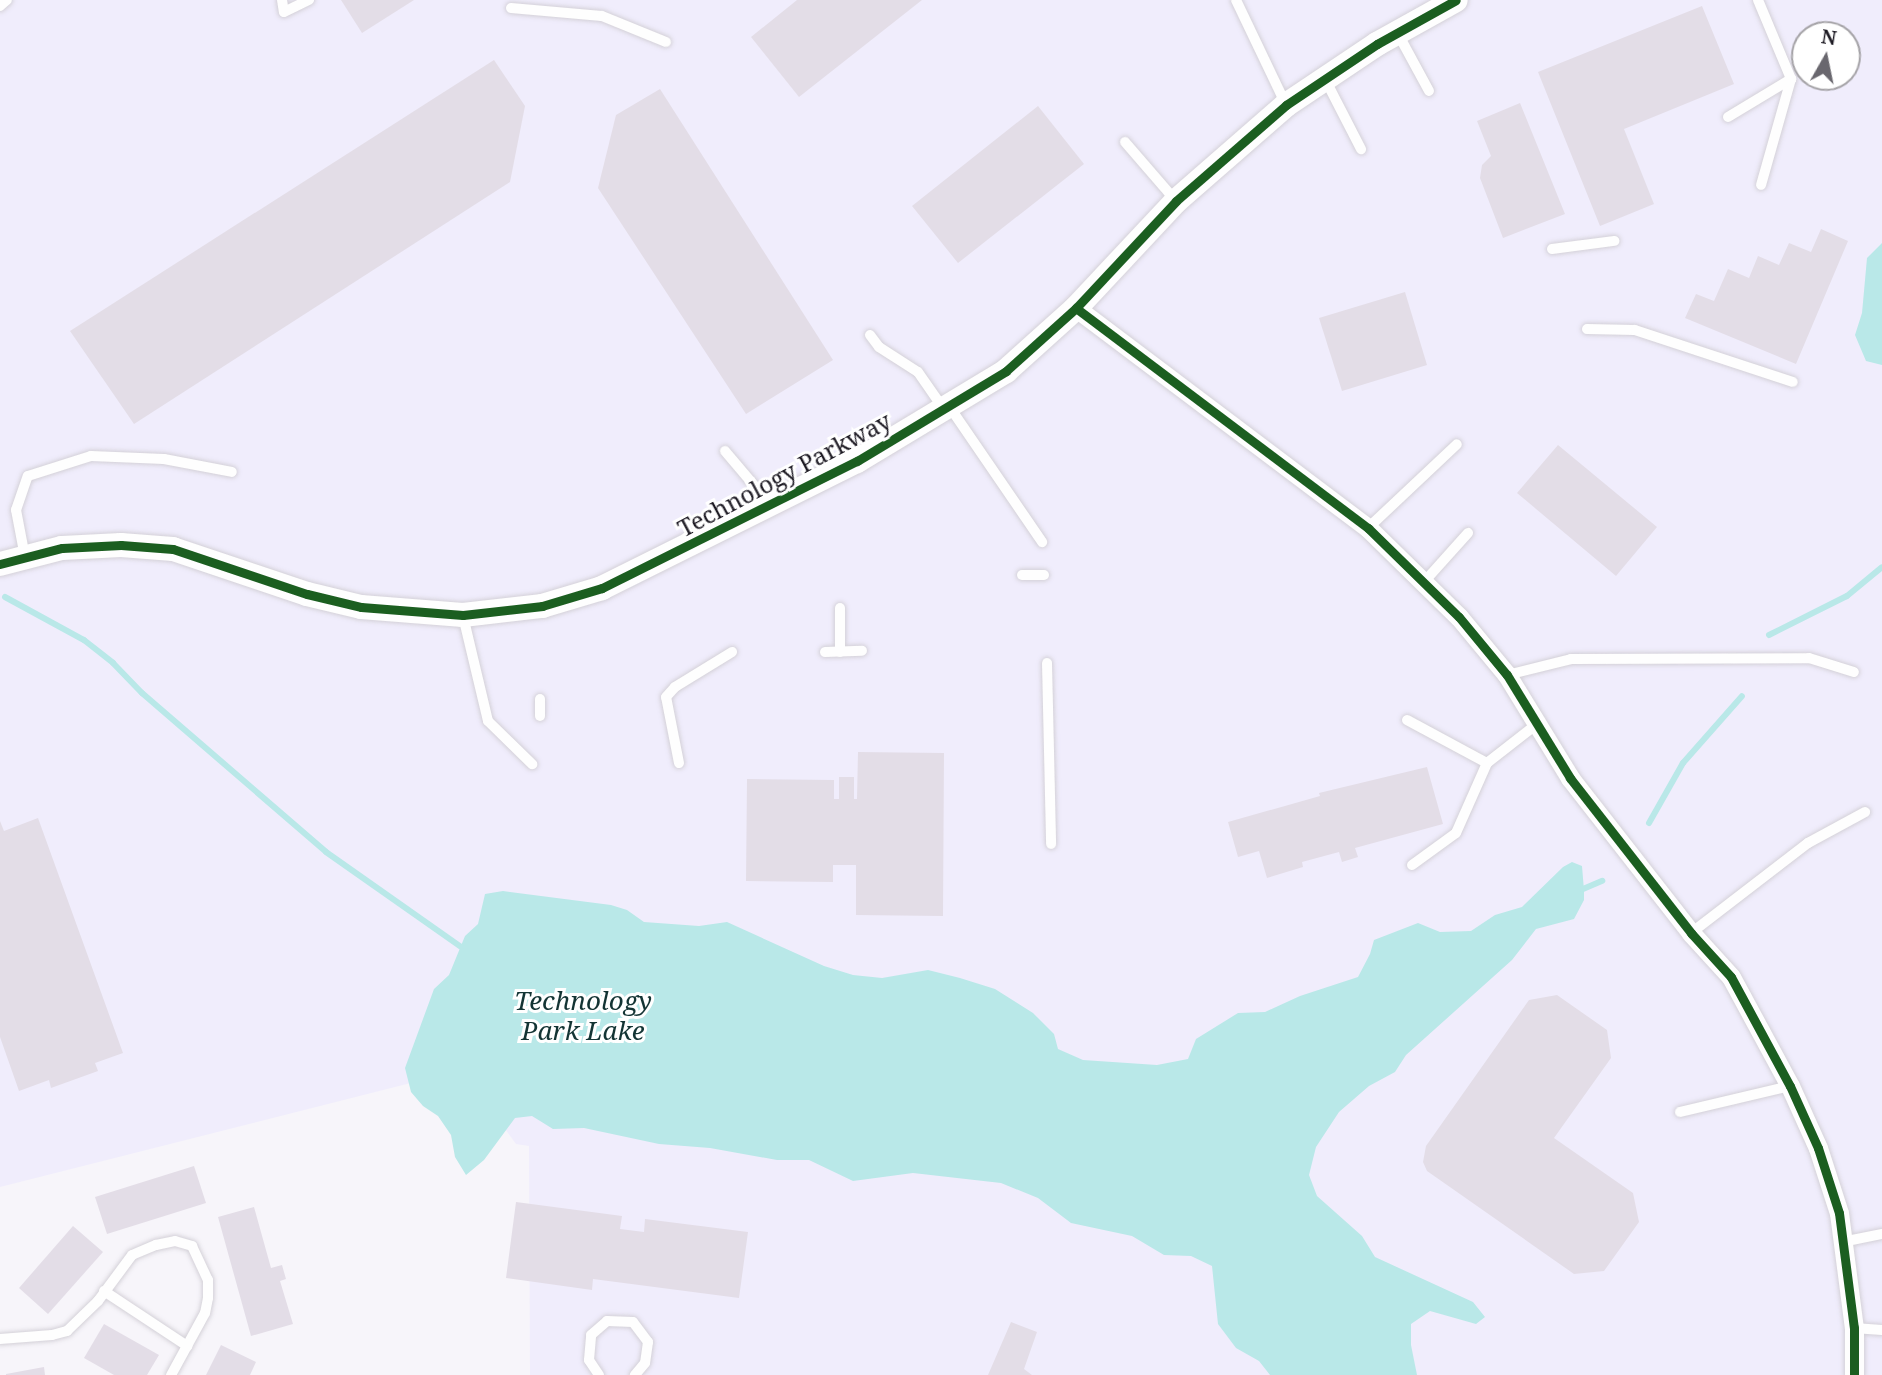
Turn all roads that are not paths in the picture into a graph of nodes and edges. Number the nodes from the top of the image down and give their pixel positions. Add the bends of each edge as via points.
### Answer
1 (7, 0) edge
2 (282, 0) edge
3 (309, 0) edge
4 (1236, 0) edge
5 (1456, 0) edge
6 (1758, 0) edge
7 (0, 6) edge
8 (511, 8) dead end
9 (1397, 32) junction
10 (666, 42) dead end
11 (1324, 78) junction
12 (1791, 79) junction
13 (1429, 90) dead end
14 (1286, 105) junction
15 (1728, 117) dead end
16 (1125, 142) dead end
17 (1361, 149) dead end
18 (1761, 185) dead end
19 (1176, 201) junction
20 (1614, 241) dead end
21 (1552, 249) dead end
22 (1076, 308) junction
23 (1587, 329) dead end
24 (870, 335) dead end
25 (1793, 382) dead end
26 (946, 407) junction
27 (1457, 444) dead end
28 (725, 451) dead end
29 (232, 472) dead end
30 (771, 505) junction
31 (1368, 528) junction
32 (1468, 533) dead end
33 (1042, 542) dead end
34 (25, 557) junction
35 (0, 564) edge
36 (1022, 575) dead end
37 (1044, 575) dead end
38 (1424, 582) junction
39 (840, 608) dead end
40 (463, 615) junction
41 (862, 651) dead end
42 (732, 652) dead end
43 (825, 652) dead end
44 (841, 652) junction
45 (1047, 663) dead end
46 (1854, 672) dead end
47 (1507, 675) junction
48 (540, 699) dead end
49 (540, 716) dead end
50 (1407, 720) dead end
51 (1537, 724) junction
52 (679, 763) dead end
53 (1487, 763) junction
54 (532, 764) dead end
55 (1865, 812) dead end
56 (1051, 844) dead end
57 (1412, 865) dead end
58 (1691, 933) junction
59 (1790, 1086) junction
60 (1680, 1112) dead end
61 (1882, 1234) edge
62 (1842, 1242) junction
63 (104, 1291) junction
64 (1854, 1328) junction
65 (1882, 1330) edge
66 (0, 1339) edge
67 (187, 1346) junction
68 (595, 1374) edge
69 (172, 1375) edge
70 (635, 1375) edge
71 (1854, 1375) edge

1 - 7 lane
2 - 3 lane via 284,12
4 - 14 lane
5 - 9 street, Technology Parkway
6 - 12 lane
8 - 10 lane via 602,16
9 - 11 street, Technology Parkway
9 - 13 lane
11 - 14 street, Technology Parkway
11 - 17 lane
12 - 15 lane
12 - 18 lane
14 - 19 street, Technology Parkway
16 - 19 lane
19 - 22 street, Technology Parkway
20 - 21 lane
22 - 26 street, Technology Parkway via 1006,371
22 - 31 street
23 - 25 lane via 1635,330
24 - 26 lane via 879,347 918,372
26 - 30 street, Technology Parkway via 857,461
26 - 33 lane
27 - 31 lane
28 - 30 lane
29 - 34 lane via 164,459 91,456 28,476 16,510
30 - 40 street, Technology Parkway via 602,588 542,606
31 - 38 street
32 - 38 lane
34 - 35 street, Technology Parkway
34 - 40 street, Technology Parkway via 62,548 121,544 173,549 361,607
36 - 37 lane
38 - 47 street
39 - 44 lane
40 - 54 lane via 488,721
41 - 44 lane
42 - 52 lane via 666,697
43 - 44 lane
45 - 56 lane
46 - 47 lane via 1810,657 1571,659
47 - 51 street
48 - 49 lane
50 - 53 lane
51 - 53 lane
51 - 58 street via 1570,778
53 - 57 lane via 1456,833
55 - 58 lane via 1808,843
58 - 59 street via 1731,977
59 - 60 lane
59 - 62 street via 1818,1148 1839,1213
61 - 62 lane
62 - 64 street
63 - 66 lane via 67,1331
63 - 67 lane
63 - 67 lane via 132,1255 175,1241 192,1245 208,1280 208,1297 205,1313
64 - 65 lane
64 - 71 street
67 - 69 lane
68 - 70 lane via 589,1360 591,1335 607,1321 633,1322 648,1342 645,1363

